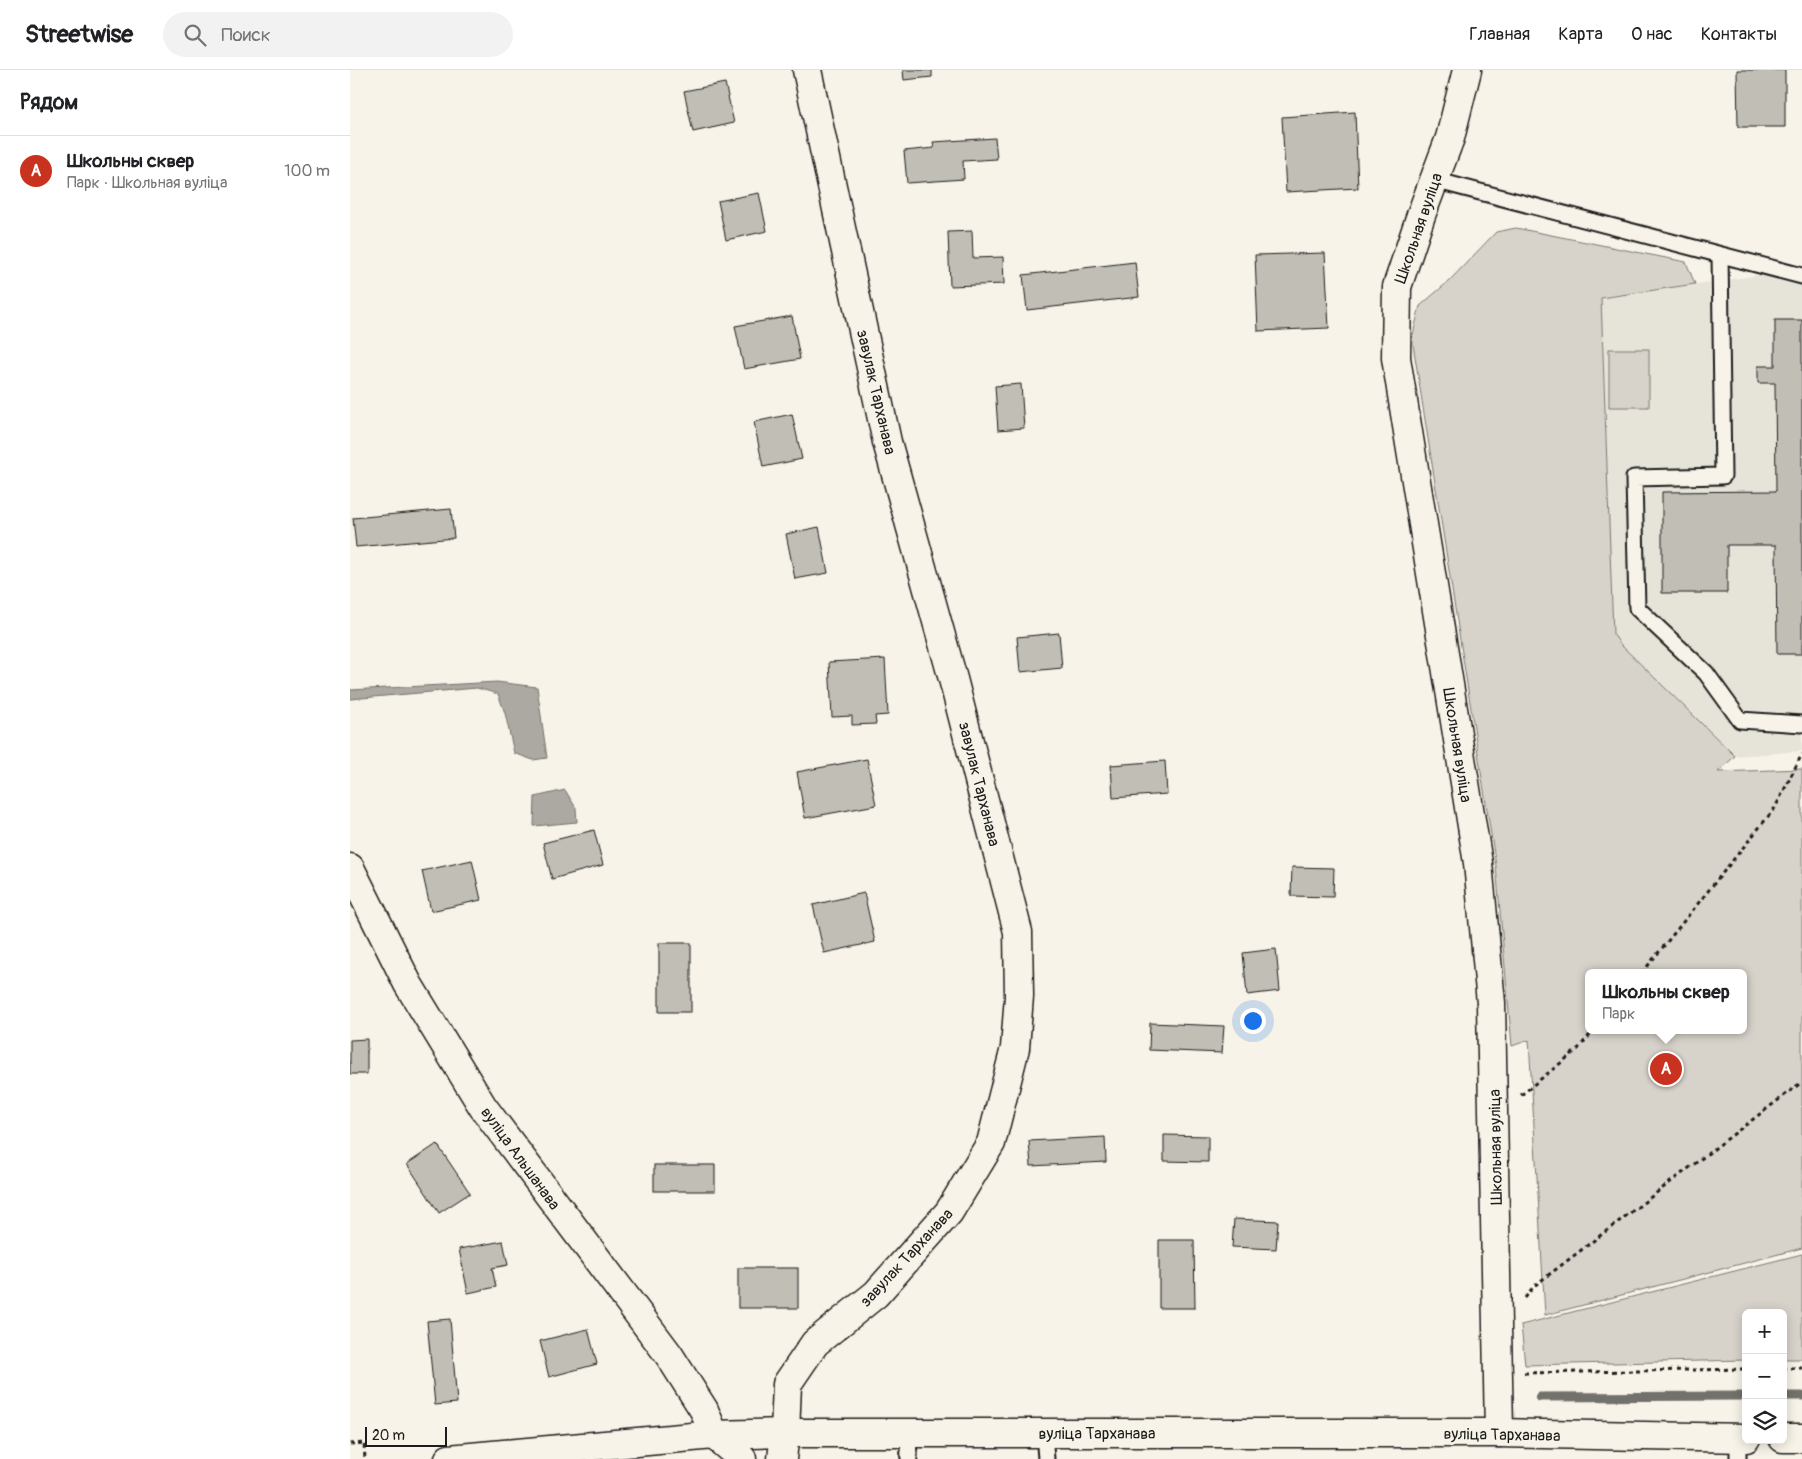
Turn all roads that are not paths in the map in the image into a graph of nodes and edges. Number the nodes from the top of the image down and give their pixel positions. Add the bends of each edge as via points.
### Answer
1 (807, 70) edge
2 (1467, 70) edge
3 (1434, 180) junction
4 (1720, 255) junction
5 (1802, 276) edge
6 (1802, 724) edge
7 (350, 868) edge
8 (1499, 1433) junction
9 (714, 1435) junction
10 (1787, 1438) edge
11 (1802, 1438) edge
12 (1740, 1445) edge
13 (783, 1446) edge
14 (908, 1446) edge
15 (1045, 1446) edge
16 (449, 1459) edge
17 (742, 1459) edge

1 - 13 street, завулак Тарханава via 887,442 953,679 1018,932 1019,996 1015,1048 991,1144 943,1219 876,1294 815,1343 787,1384
2 - 3 street, Школьная вуліца via 1450,138
3 - 4 lane
3 - 8 street, Школьная вуліца via 1397,287 1396,358 1478,863 1491,1003
4 - 5 lane
4 - 6 lane via 1723,476 1634,478 1637,608 1706,673 1740,720
7 - 9 street, вуліца Альшанава via 408,984 483,1107 669,1355 704,1410
8 - 12 street, вуліца Тарханава
8 - 15 street, вуліца Тарханава
9 - 13 street, вуліца Тарханава
9 - 16 street, вуліца Тарханава
9 - 17 street
10 - 11 street
13 - 14 street, вуліца Тарханава
14 - 15 street, вуліца Тарханава

